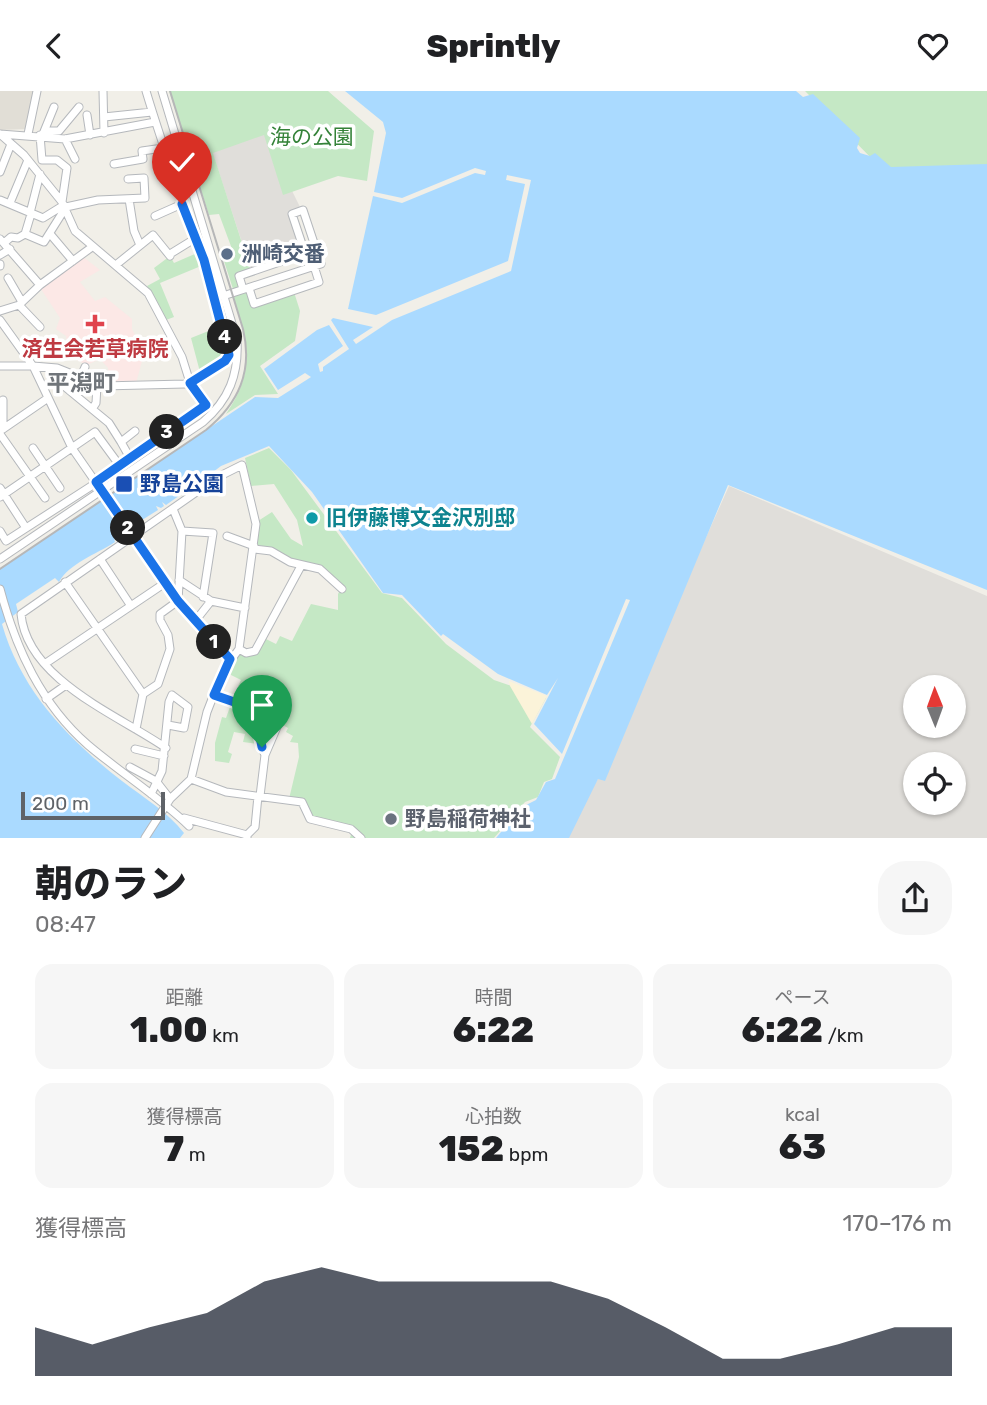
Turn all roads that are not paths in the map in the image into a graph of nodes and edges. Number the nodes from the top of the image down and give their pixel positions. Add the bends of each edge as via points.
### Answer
1 (37, 91) edge
2 (103, 91) edge
3 (146, 91) edge
4 (162, 91) edge
5 (54, 107) dead end
6 (79, 107) dead end
7 (152, 112) junction
8 (87, 115) dead end
9 (104, 117) junction
10 (155, 122) junction
11 (104, 133) junction
12 (0, 134) edge
13 (28, 134) junction
14 (42, 135) junction
15 (90, 135) junction
16 (65, 139) junction
17 (11, 144) junction
18 (163, 148) junction
19 (75, 159) dead end
20 (28, 160) junction
21 (114, 164) dead end
22 (0, 172) edge
23 (40, 174) junction
24 (128, 180) dead end
25 (130, 199) junction
26 (0, 200) edge
27 (10, 203) junction
28 (182, 204) junction
29 (64, 205) junction
30 (31, 213) junction
31 (155, 216) dead end
32 (310, 231) junction
33 (25, 234) junction
34 (299, 235) junction
35 (51, 236) junction
36 (196, 238) junction
37 (2, 241) edge
38 (140, 245) junction
39 (92, 247) junction
40 (10, 249) junction
41 (316, 250) junction
42 (305, 253) junction
43 (0, 255) edge
44 (74, 261) junction
45 (117, 264) junction
46 (314, 266) junction
47 (8, 278) dead end
48 (40, 285) junction
49 (246, 288) junction
50 (223, 296) junction
51 (20, 304) junction
52 (0, 311) edge
53 (1, 323) edge
54 (40, 327) dead end
55 (0, 366) edge
56 (33, 366) junction
57 (85, 367) dead end
58 (80, 379) junction
59 (190, 383) junction
60 (97, 385) junction
61 (64, 386) dead end
62 (48, 398) junction
63 (4, 400) dead end
64 (92, 409) junction
65 (1, 431) edge
66 (135, 432) dead end
67 (121, 442) junction
68 (33, 448) dead end
69 (72, 448) junction
70 (130, 458) junction
71 (46, 465) junction
72 (120, 465) junction
73 (30, 476) junction
74 (60, 488) dead end
75 (100, 488) junction
76 (1, 493) edge
77 (45, 498) dead end
78 (63, 503) junction
79 (173, 509) junction
80 (69, 512) junction
81 (26, 527) junction
82 (0, 531) edge
83 (181, 531) junction
84 (134, 536) junction
85 (227, 536) dead end
86 (254, 548) junction
87 (0, 559) edge
88 (100, 559) junction
89 (301, 566) junction
90 (179, 580) junction
91 (65, 583) junction
92 (165, 583) junction
93 (0, 589) edge
94 (342, 589) dead end
95 (207, 599) junction
96 (178, 601) junction
97 (131, 605) junction
98 (245, 608) junction
99 (196, 620) junction
100 (97, 629) junction
101 (239, 649) junction
102 (230, 659) junction
103 (46, 663) junction
104 (66, 685) junction
105 (143, 694) junction
106 (214, 695) junction
107 (46, 699) junction
108 (280, 720) dead end
109 (168, 725) junction
110 (136, 729) junction
111 (135, 749) dead end
112 (165, 752) junction
113 (265, 755) junction
114 (130, 767) dead end
115 (191, 779) junction
116 (158, 784) junction
117 (151, 794) junction
118 (259, 796) junction
119 (168, 803) junction
120 (180, 817) junction
121 (188, 825) dead end
122 (247, 836) edge
123 (145, 838) edge
124 (361, 838) edge

1 - 13 street
2 - 9 street
3 - 7 street
4 - 50 street
5 - 14 street
6 - 14 street via 59,131
7 - 9 street
7 - 10 street
8 - 15 street
9 - 11 street
10 - 11 street
10 - 18 street
11 - 15 street
12 - 13 street
12 - 17 street
13 - 14 street
14 - 16 street
14 - 29 street via 42,160 57,160 67,168
15 - 16 street
16 - 19 street
17 - 20 street
17 - 22 street
18 - 21 street via 142,151 143,159
18 - 28 street
20 - 23 street
20 - 27 street
23 - 29 street
23 - 30 street
24 - 25 street via 144,178 145,198
25 - 29 street
25 - 38 street
26 - 27 street
27 - 30 street
28 - 31 street
28 - 36 street
29 - 30 street via 50,216
29 - 35 street
29 - 39 street via 75,231
30 - 33 street
32 - 34 street
32 - 34 street via 303,210 292,214
32 - 41 street
33 - 35 street via 44,242
33 - 37 street
34 - 42 street
35 - 44 street
36 - 38 street via 170,255 153,236
36 - 59 street via 229,355
37 - 40 street
38 - 45 street
39 - 44 street
39 - 45 street
40 - 43 street
40 - 48 street
41 - 42 street
41 - 46 street via 321,264
42 - 49 street via 239,276
44 - 48 street
45 - 59 street via 148,293 182,357
46 - 49 street
46 - 49 street via 319,282 254,304
47 - 51 street
48 - 51 street
49 - 50 street
50 - 75 street via 238,353 235,374 222,403 203,422
51 - 52 street
51 - 54 street
53 - 56 street
55 - 56 street
56 - 58 street via 57,368
56 - 62 street
57 - 58 street
58 - 60 street
59 - 60 street
59 - 70 street via 206,405
60 - 64 street
61 - 64 street
62 - 65 street
62 - 69 street
63 - 65 street
64 - 67 street via 112,426
65 - 73 street
66 - 67 street
67 - 70 street
68 - 71 street
69 - 71 street
69 - 72 street via 95,432
69 - 75 street
70 - 72 street
71 - 73 street
71 - 74 street
72 - 75 street
73 - 76 street
73 - 77 street
75 - 78 street
75 - 80 street
75 - 84 street
76 - 81 street
78 - 80 street
78 - 81 street
79 - 83 street
79 - 84 street
79 - 86 street via 244,465 256,524
80 - 87 street
81 - 82 street via 6,541
83 - 90 street
83 - 95 street via 213,533
84 - 88 street
84 - 92 street
85 - 86 street
86 - 89 street
86 - 98 street
88 - 91 street
88 - 97 street
89 - 94 street via 327,573
89 - 101 street via 255,651
90 - 95 street
90 - 96 street
91 - 100 street
91 - 103 street via 21,614
92 - 96 street
92 - 97 street
93 - 107 street via 20,653
95 - 98 street
95 - 99 street
96 - 99 street
96 - 105 street via 160,614 170,649 158,684
97 - 100 street
98 - 101 street
99 - 102 street
100 - 103 street
100 - 105 street
101 - 102 street
102 - 106 street
103 - 104 street
104 - 107 street
104 - 110 street
105 - 110 street
106 - 113 street via 253,713
106 - 115 street
107 - 117 street via 89,746
108 - 113 street
109 - 109 street via 169,702 172,695 188,707 184,728
109 - 112 street
110 - 112 street
111 - 112 street
112 - 116 street
113 - 118 street
114 - 116 street
115 - 118 street via 217,790
115 - 119 street
116 - 117 street
116 - 119 street
117 - 119 street
118 - 122 street via 255,827
118 - 124 street via 302,802 310,819 351,829
119 - 120 street
119 - 123 street
120 - 121 street
120 - 122 street

